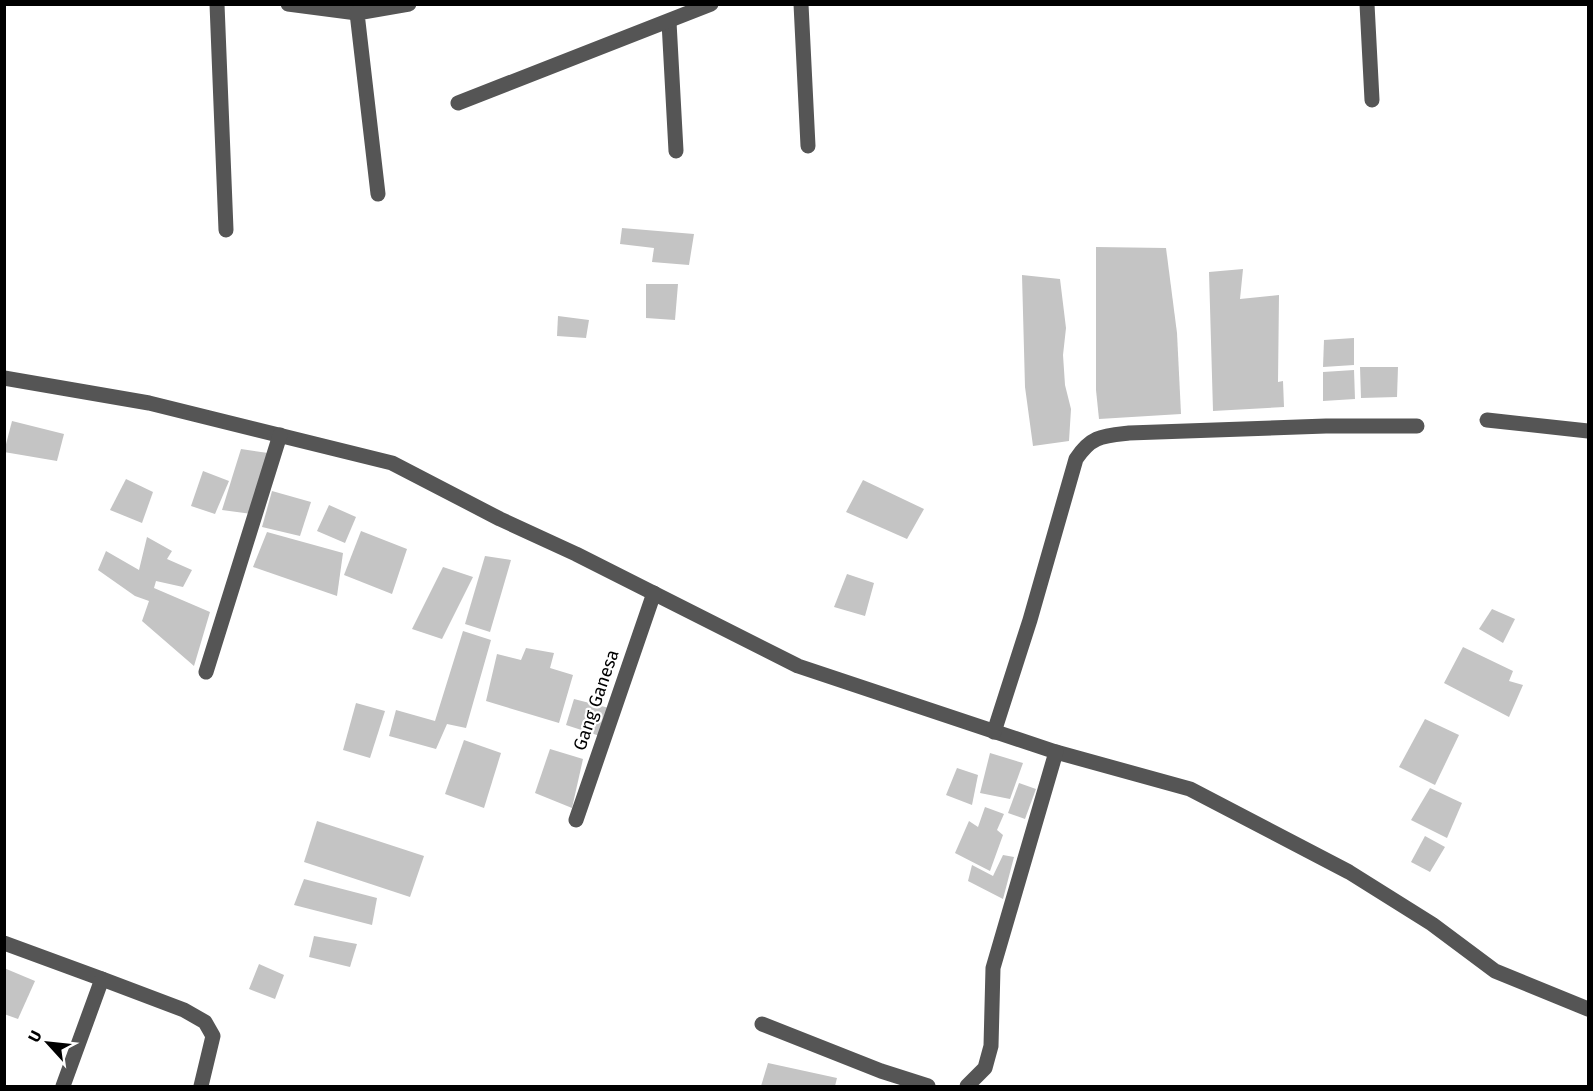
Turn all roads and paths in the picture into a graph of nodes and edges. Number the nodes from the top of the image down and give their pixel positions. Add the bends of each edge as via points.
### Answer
1 (217, 4) edge
2 (288, 4) edge
3 (409, 4) edge
4 (711, 4) edge
5 (801, 4) edge
6 (1367, 4) edge
7 (357, 13) junction
8 (669, 22) junction
9 (1372, 100) dead end
10 (458, 103) dead end
11 (808, 146) dead end
12 (676, 151) dead end
13 (378, 194) dead end
14 (226, 230) dead end
15 (4, 378) edge
16 (1487, 420) dead end
17 (1417, 426) dead end
18 (1588, 431) edge
19 (280, 435) junction
20 (654, 593) junction
21 (206, 672) dead end
22 (994, 732) junction
23 (1056, 752) junction
24 (576, 820) dead end
25 (4, 943) edge
26 (102, 979) junction
27 (1588, 1009) edge
28 (762, 1024) dead end
29 (63, 1086) edge
30 (201, 1086) edge
31 (928, 1086) edge
32 (967, 1086) edge

1 - 14 street
2 - 7 street
3 - 7 street
4 - 8 street
5 - 11 street
6 - 9 street
7 - 13 street
8 - 10 street
8 - 12 street
15 - 19 street via 149,403
16 - 18 street
17 - 22 street via 1129,433 1103,436 1086,444 1076,459
19 - 20 street via 392,463
19 - 21 street
20 - 22 street via 798,666
20 - 24 street, Gang Ganesa
22 - 23 street
23 - 27 street via 1190,789 1349,872 1495,971
23 - 32 street via 993,969 991,1046 986,1068
25 - 26 street
26 - 29 street
26 - 30 street via 205,1022 213,1036
28 - 31 street

